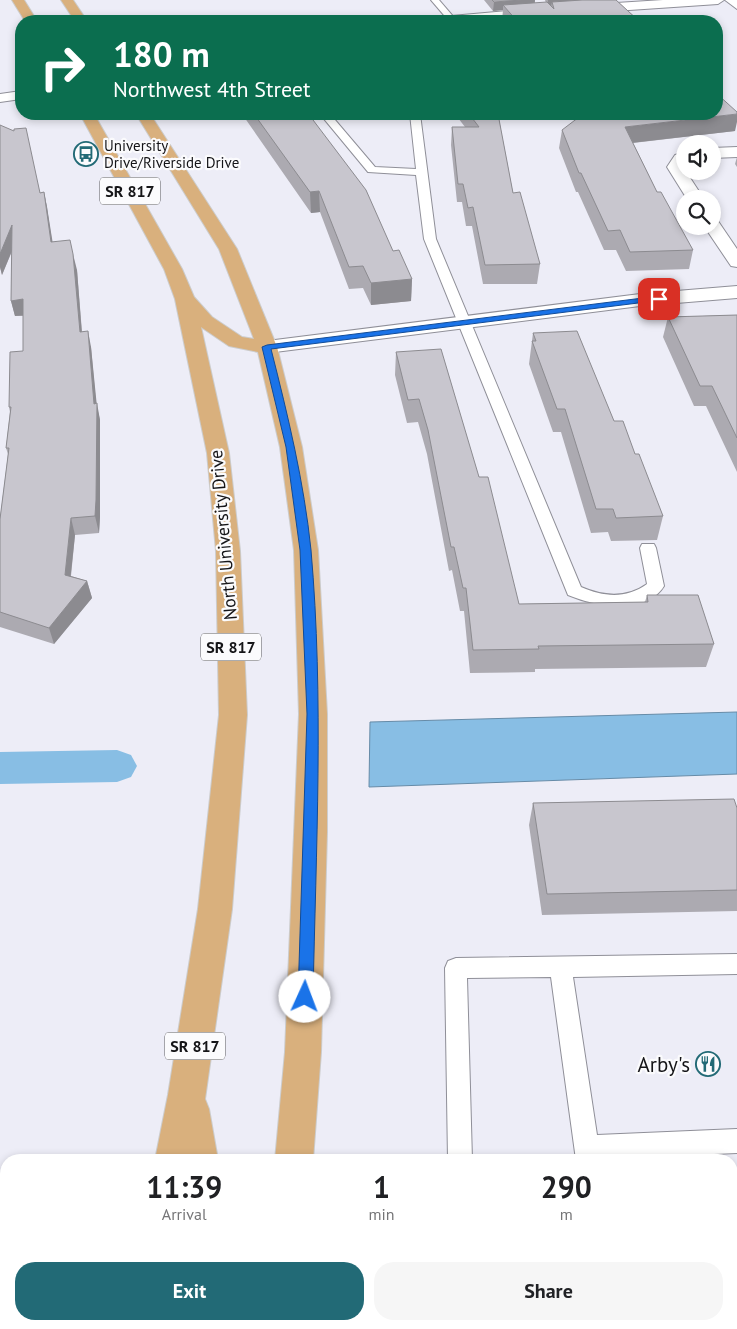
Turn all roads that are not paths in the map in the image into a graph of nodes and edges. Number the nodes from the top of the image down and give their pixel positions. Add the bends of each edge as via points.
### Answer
1 (18, 0) edge
2 (67, 0) edge
3 (435, 0) edge
4 (718, 0) edge
5 (731, 0) edge
6 (737, 5) edge
7 (737, 9) edge
8 (567, 10) edge
9 (548, 11) edge
10 (27, 15) edge
11 (77, 15) edge
12 (444, 15) edge
13 (514, 15) edge
14 (660, 15) edge
15 (15, 96) edge
16 (0, 98) edge
17 (90, 120) edge
18 (147, 120) edge
19 (330, 120) edge
20 (416, 120) edge
21 (737, 152) edge
22 (721, 153) edge
23 (421, 172) junction
24 (719, 235) edge
25 (737, 262) edge
26 (737, 292) edge
27 (185, 299) junction
28 (466, 322) junction
29 (267, 347) junction
30 (648, 548) dead end
31 (737, 964) edge
32 (561, 968) junction
33 (187, 1095) junction
34 (737, 1141) edge
35 (175, 1154) edge
36 (198, 1154) edge
37 (295, 1154) edge
38 (460, 1154) edge
39 (588, 1154) edge

1 - 10 main road
2 - 11 main road
3 - 12 lane
4 - 8 street
5 - 6 street
7 - 14 street
9 - 13 street
15 - 16 street
17 - 27 main road, North University Drive / SR 817 via 173,269
18 - 29 main road, SR 817 via 228,249
19 - 23 lane via 372,170
20 - 23 lane
21 - 22 street
23 - 28 lane via 430,239
24 - 25 street
26 - 28 street via 640,300
27 - 29 main road via 205,321 236,342
27 - 33 main road, North University Drive / SR 817 via 218,453 228,551 233,715 215,909
28 - 29 street
28 - 30 lane via 574,591 591,599 606,601 644,596 656,586
29 - 37 main road, SR 817 via 291,447 306,550 312,714 304,1052
31 - 32 lane
32 - 38 lane via 456,968
32 - 39 lane
33 - 35 main road, North University Drive / SR 817
33 - 36 main road
34 - 39 lane

